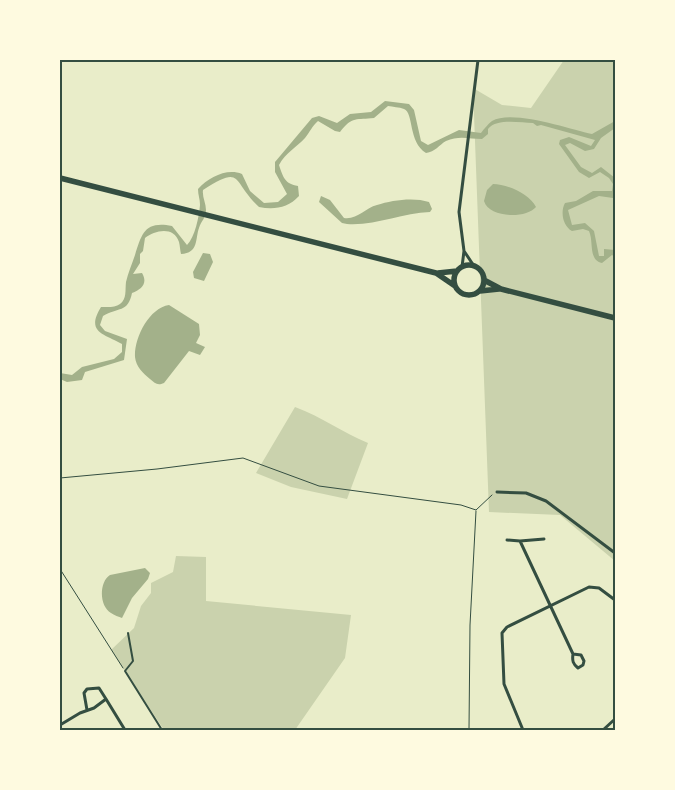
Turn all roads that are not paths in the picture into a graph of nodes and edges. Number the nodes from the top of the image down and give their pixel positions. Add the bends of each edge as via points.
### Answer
1 (478, 60) edge
2 (60, 178) edge
3 (464, 251) junction
4 (474, 266) junction
5 (460, 269) junction
6 (436, 273) junction
7 (484, 280) junction
8 (455, 286) junction
9 (501, 290) junction
10 (480, 291) junction
11 (615, 318) edge
12 (497, 492) road end
13 (544, 539) dead end
14 (507, 540) dead end
15 (520, 541) junction
16 (615, 553) edge
17 (615, 600) edge
18 (550, 606) junction
19 (128, 633) dead end
20 (573, 654) junction
21 (106, 699) junction
22 (87, 710) junction
23 (615, 719) edge
24 (60, 725) edge
25 (608, 729) edge
26 (125, 730) edge
27 (162, 730) edge
28 (523, 730) edge
29 (603, 730) edge

1 - 3 street via 458,212
2 - 6 main road
3 - 4 street
3 - 5 street
4 - 5 main road
4 - 7 main road via 481,271
5 - 6 main road
5 - 8 main road via 454,278
6 - 8 main road
7 - 9 main road
7 - 10 main road
8 - 10 main road via 465,295
9 - 10 main road
9 - 11 main road
12 - 16 street via 526,494 546,501
13 - 15 street
14 - 15 street
15 - 18 street
17 - 18 street via 598,588 589,587
18 - 20 street
18 - 28 street via 507,627 502,633 504,684
19 - 27 lane via 133,661 124,671
20 - 20 street via 581,655 584,661 578,668 572,660
21 - 22 street
21 - 22 street via 99,688 87,689 83,698
21 - 26 street
22 - 24 street
23 - 25 street
25 - 29 street

